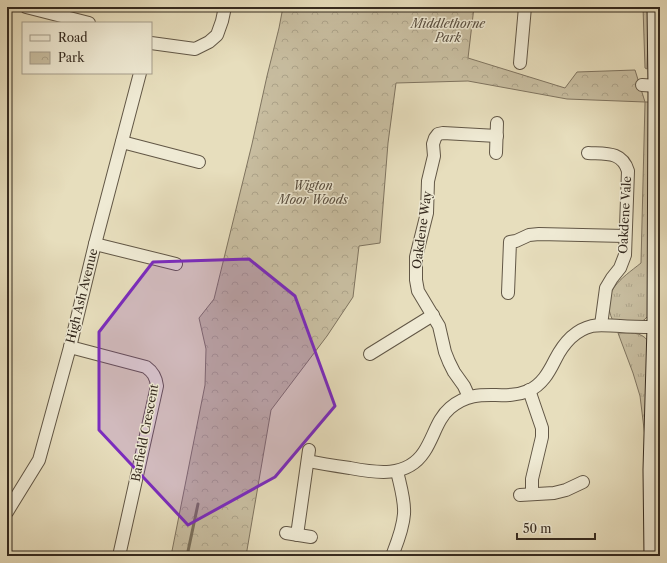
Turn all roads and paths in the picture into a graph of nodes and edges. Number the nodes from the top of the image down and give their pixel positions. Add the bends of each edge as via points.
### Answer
1 (225, 7) edge
2 (525, 7) edge
3 (656, 7) edge
4 (32, 8) edge
5 (85, 22) edge
6 (152, 43) edge
7 (520, 63) dead end
8 (140, 74) edge
9 (654, 78) edge
10 (497, 123) dead end
11 (497, 136) junction
12 (122, 142) junction
13 (588, 153) dead end
14 (496, 154) dead end
15 (198, 162) dead end
16 (625, 236) junction
17 (95, 244) junction
18 (176, 264) dead end
19 (508, 293) dead end
20 (433, 315) junction
21 (601, 325) junction
22 (656, 327) junction
23 (70, 347) junction
24 (370, 354) dead end
25 (529, 390) junction
26 (657, 393) edge
27 (469, 397) junction
28 (397, 471) junction
29 (583, 482) dead end
30 (7, 512) edge
31 (311, 537) dead end
32 (119, 556) edge
33 (392, 556) edge
34 (653, 556) edge

1 - 6 street via 217,35 195,49
2 - 7 street
3 - 9 street
4 - 5 street
8 - 12 street, High Ash Avenue
9 - 22 street
10 - 11 street
11 - 14 street
11 - 20 street, Oakdene Way via 443,133 435,138 428,181 427,213 416,257 418,291
12 - 15 street
12 - 17 street, High Ash Avenue
13 - 16 street, Oakdene Vale via 613,155 623,160 626,165 628,177
16 - 19 street via 539,234 510,242
16 - 21 street, Oakdene Vale via 625,255 621,266 606,288
17 - 18 street
17 - 23 street, High Ash Avenue
20 - 24 street
20 - 27 street, Oakdene Way via 439,326 449,362
21 - 22 street
21 - 25 street via 592,326 571,337 546,377
22 - 26 street
23 - 30 street, High Ash Avenue via 38,460
23 - 32 street, Barfield Crescent via 146,367 155,375 157,386
25 - 27 street via 519,394
25 - 29 street via 542,428 542,437 526,494 554,493
26 - 34 street via 652,470
27 - 28 street via 442,416 423,454 413,463
28 - 31 street via 369,471 309,456 291,534
28 - 33 street via 404,514

